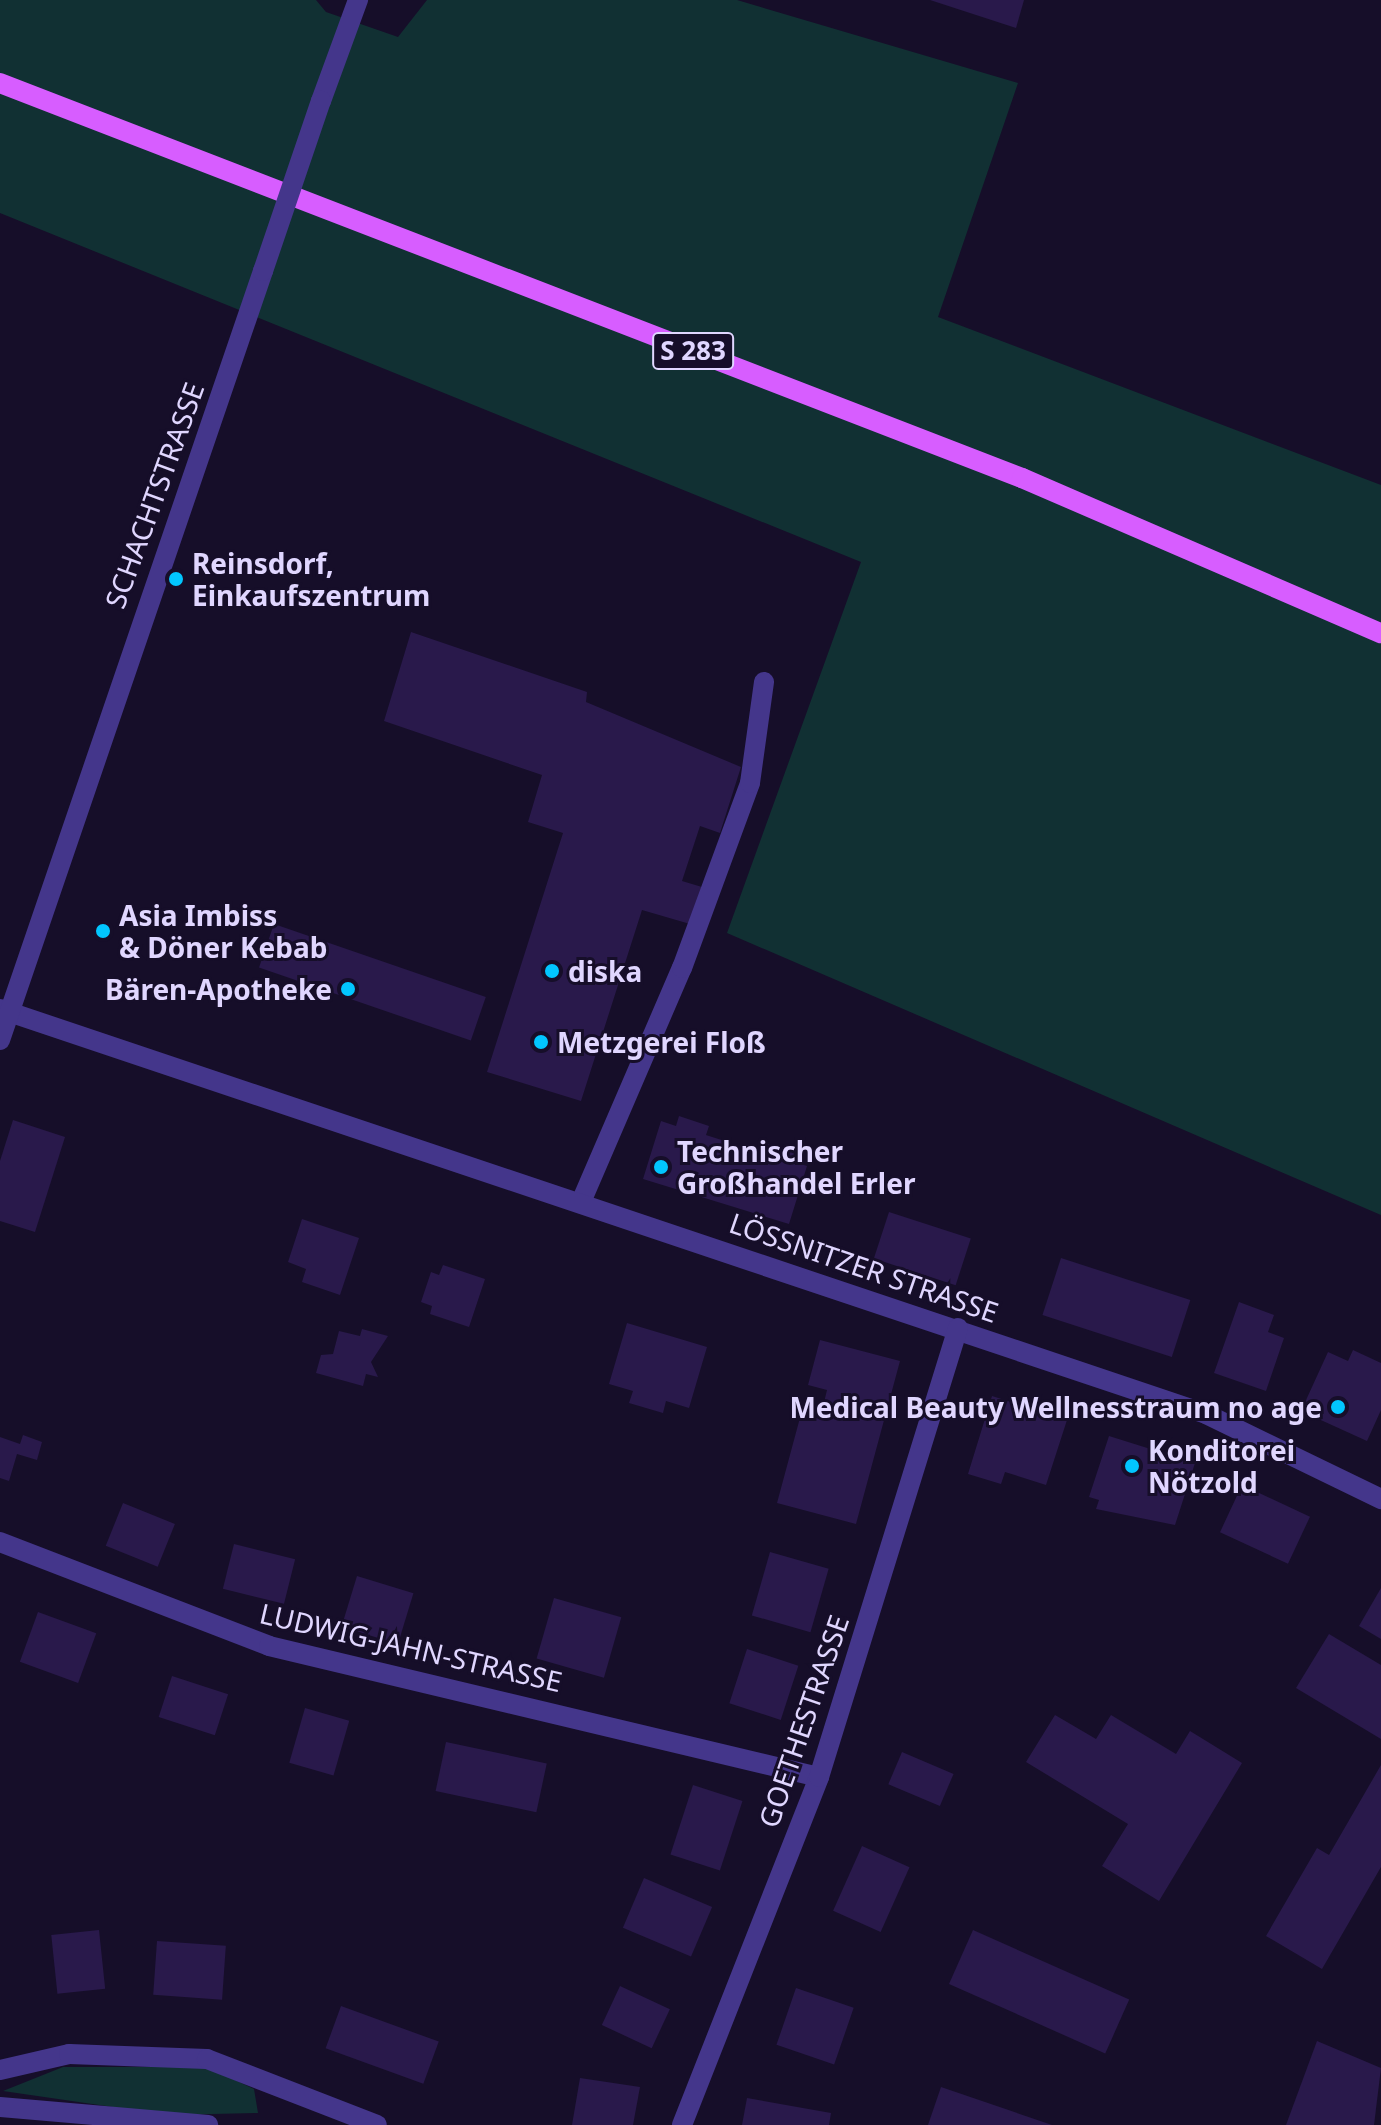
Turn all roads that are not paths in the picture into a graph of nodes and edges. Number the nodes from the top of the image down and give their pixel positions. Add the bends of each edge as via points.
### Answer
1 (356, 1) edge
2 (0, 83) edge
3 (1381, 633) edge
4 (764, 682) dead end
5 (5, 1011) edge
6 (0, 1040) edge
7 (581, 1202) junction
8 (958, 1328) junction
9 (1381, 1499) edge
10 (0, 1542) edge
11 (819, 1777) junction
12 (0, 2070) edge
13 (0, 2107) edge
14 (208, 2125) edge
15 (377, 2125) edge
16 (682, 2125) edge

1 - 5 street, SCHACHTSTRASSE, bridge
2 - 3 main road, S 283 via 1022,478
4 - 7 street via 750,783 682,968
5 - 6 street, SCHACHTSTRASSE
5 - 7 street, LÖSSNITZER STRASSE
7 - 8 street, LÖSSNITZER STRASSE
8 - 9 street, LÖSSNITZER STRASSE via 1206,1414
8 - 11 street, GOETHESTRASSE
10 - 11 street, LUDWIG-JAHN-STRASSE via 269,1646
11 - 16 street, GOETHESTRASSE
12 - 15 street via 69,2054 207,2059
13 - 14 street

